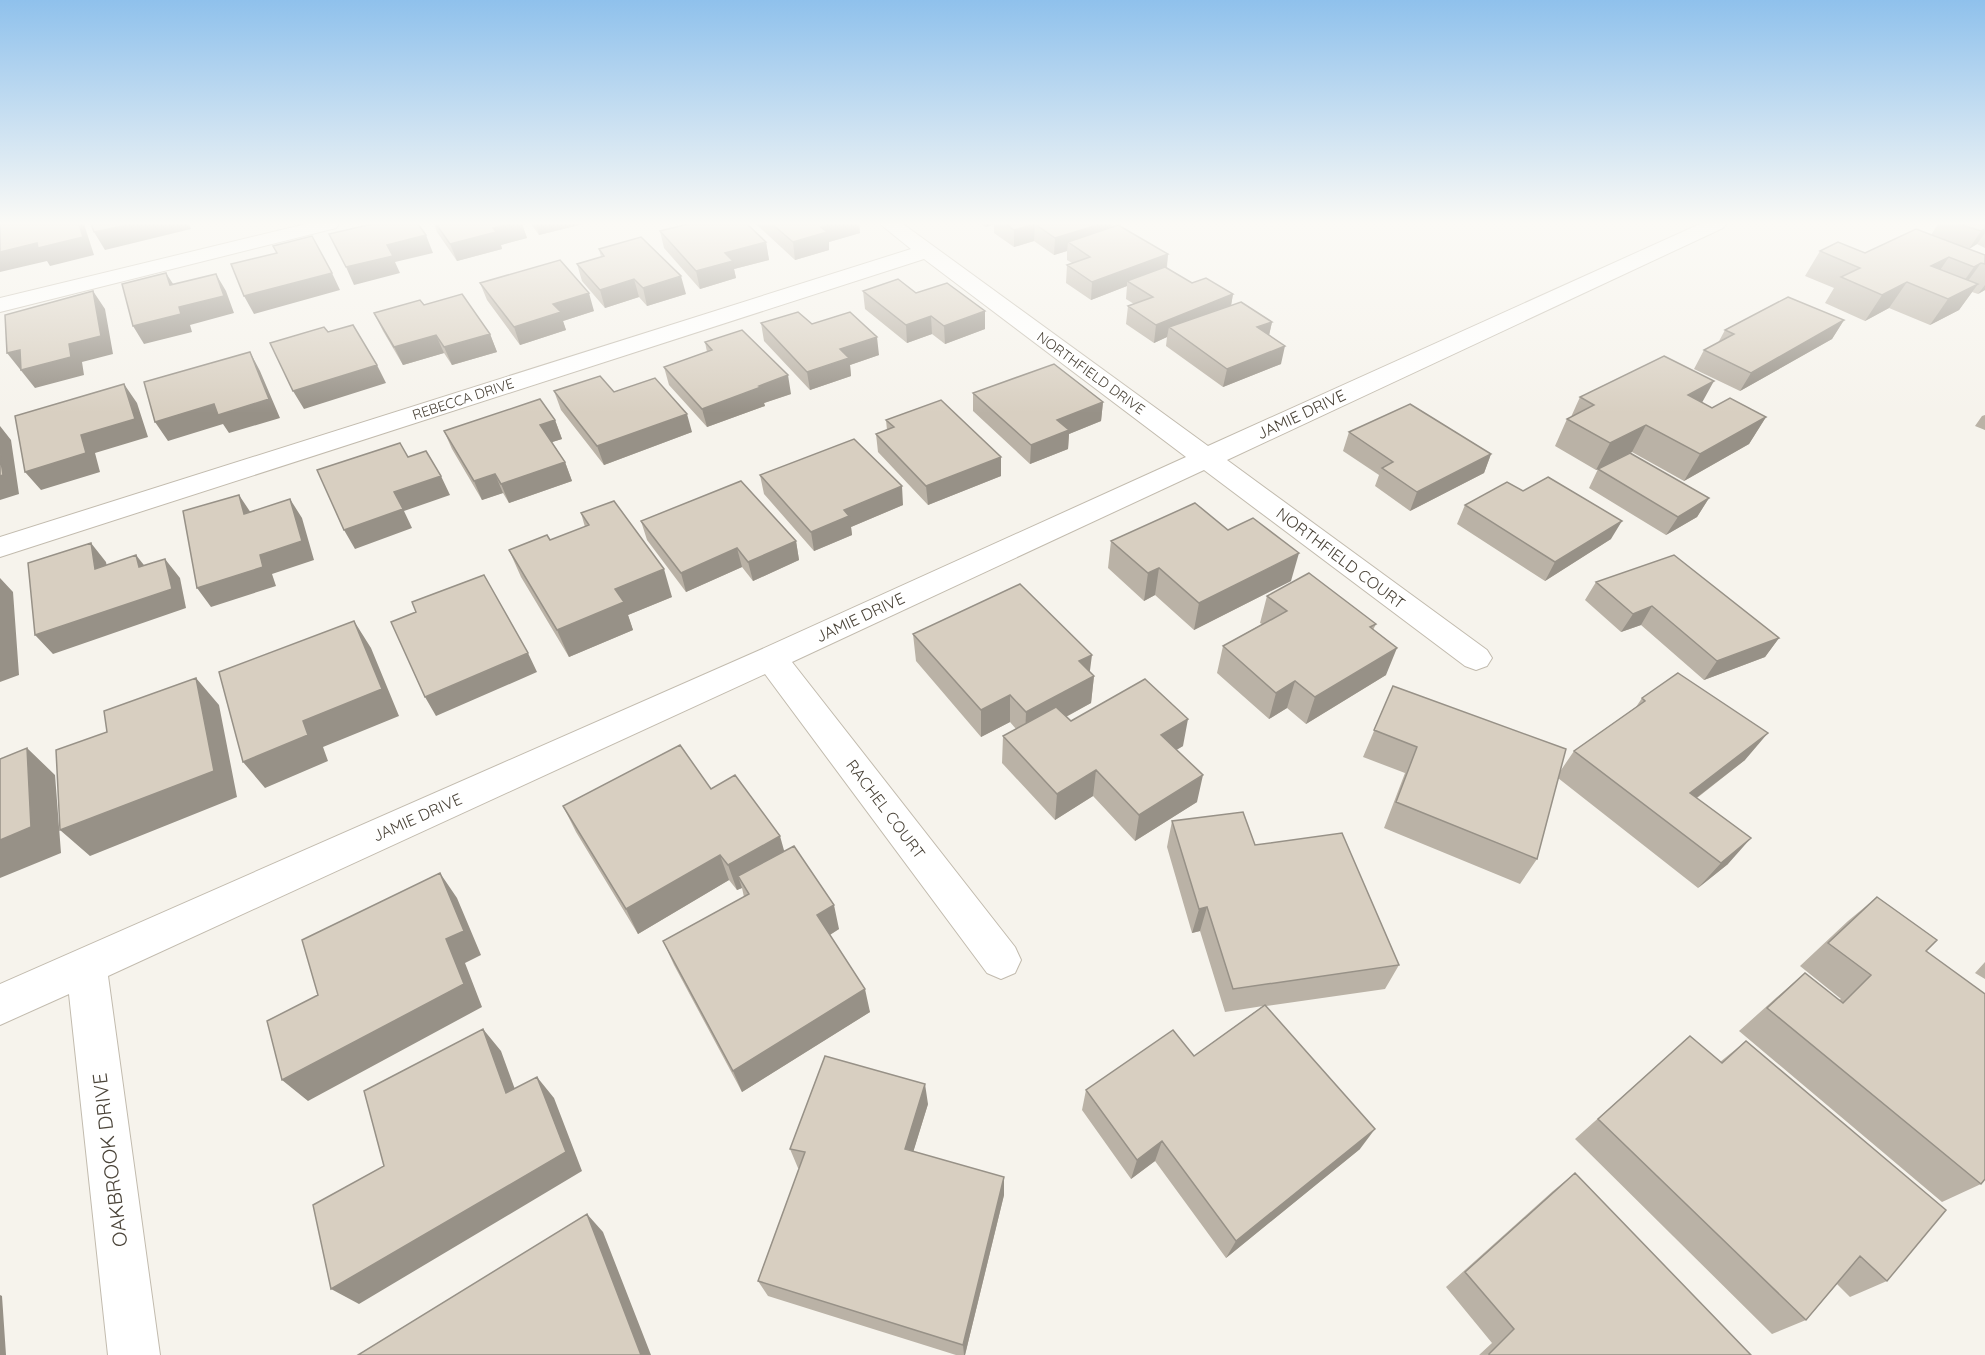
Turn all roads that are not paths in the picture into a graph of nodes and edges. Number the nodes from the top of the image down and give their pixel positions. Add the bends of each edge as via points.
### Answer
1 (72, 287) edge
2 (814, 287) edge
3 (976, 287) edge
4 (1578, 287) edge
5 (0, 305) edge
6 (1206, 457) junction
7 (0, 547) edge
8 (771, 658) junction
9 (1476, 658) dead end
10 (1001, 960) dead end
11 (86, 966) junction
12 (0, 1005) edge
13 (134, 1355) edge

1 - 5 street
2 - 7 street, REBECCA DRIVE
3 - 6 street, NORTHFIELD DRIVE
4 - 6 street, JAMIE DRIVE
6 - 8 street, JAMIE DRIVE
6 - 9 street, NORTHFIELD COURT
8 - 10 street, RACHEL COURT
8 - 11 street, JAMIE DRIVE
11 - 12 street, JAMIE DRIVE
11 - 13 street, OAKBROOK DRIVE

